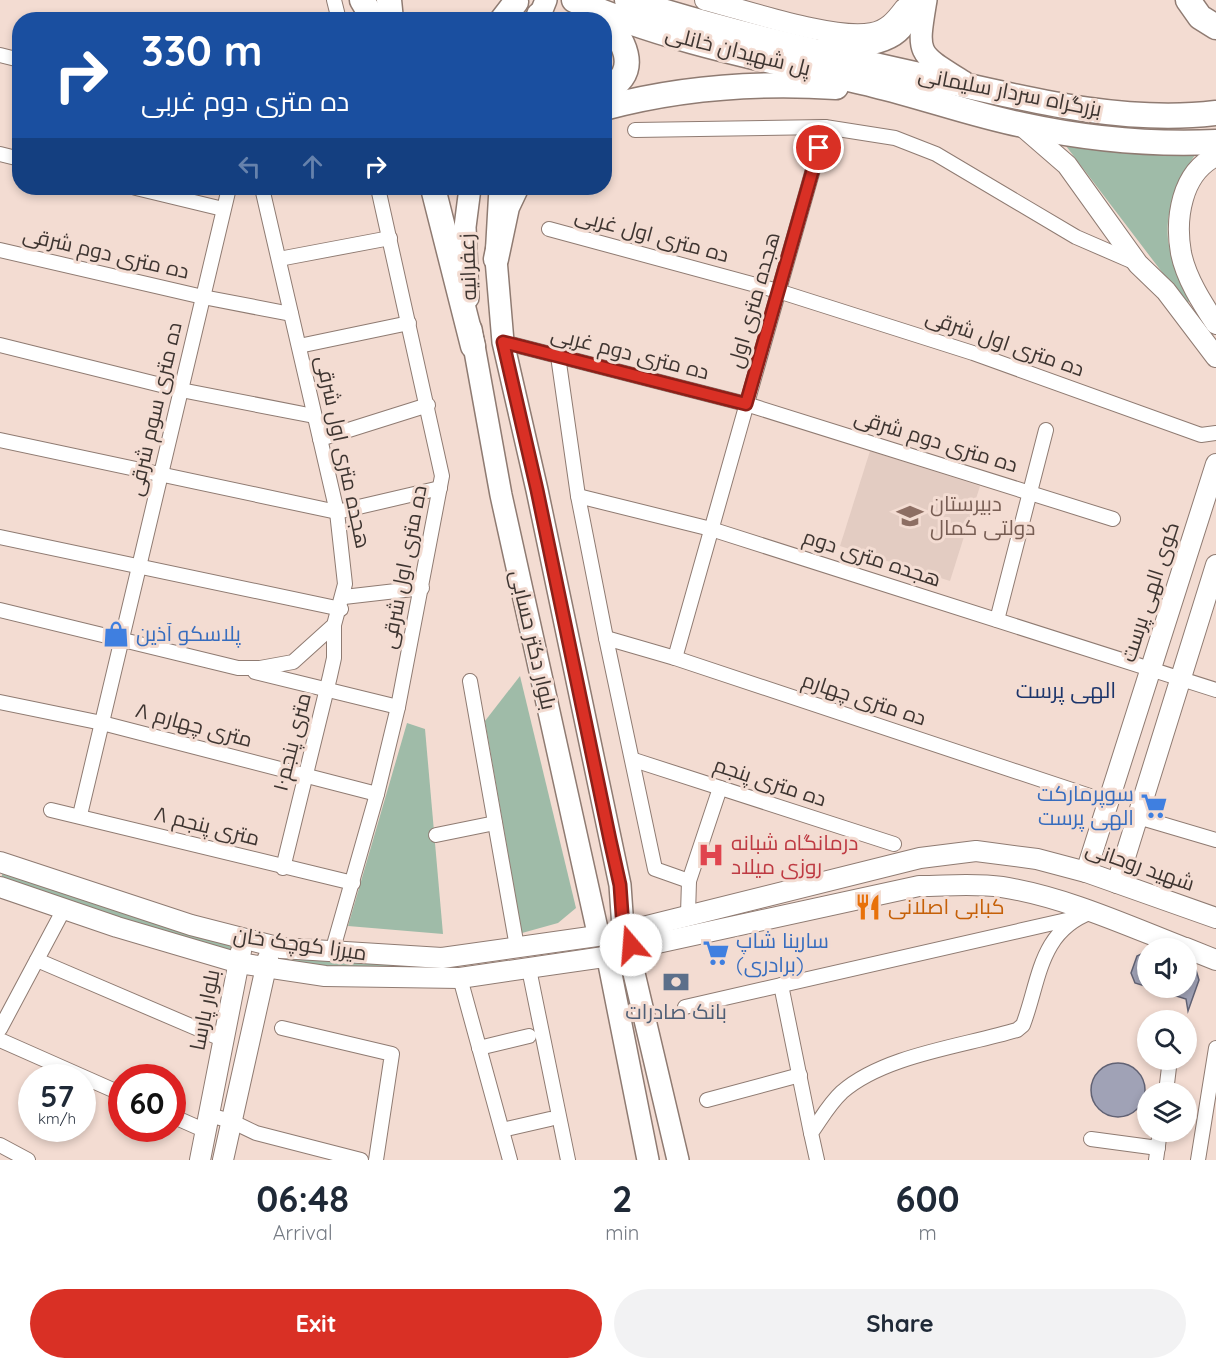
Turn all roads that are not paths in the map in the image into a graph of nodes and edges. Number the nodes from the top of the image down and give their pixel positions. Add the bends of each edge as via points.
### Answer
1 (574, 0) edge
2 (627, 0) edge
3 (705, 0) edge
4 (1188, 0) edge
5 (915, 1) edge
6 (601, 12) edge
7 (612, 16) edge
8 (612, 26) edge
9 (1216, 27) edge
10 (806, 49) junction
11 (972, 87) junction
12 (612, 88) edge
13 (905, 92) junction
14 (612, 106) edge
15 (1216, 113) edge
16 (1021, 125) junction
17 (825, 127) junction
18 (635, 130) dead end
19 (1216, 142) edge
20 (1216, 156) edge
21 (165, 195) edge
22 (227, 195) edge
23 (263, 195) edge
24 (380, 195) edge
25 (435, 195) edge
26 (469, 195) edge
27 (500, 195) edge
28 (513, 195) edge
29 (224, 209) junction
30 (549, 229) dead end
31 (390, 238) junction
32 (0, 250) edge
33 (279, 259) junction
34 (496, 259) junction
35 (1138, 264) junction
36 (778, 291) junction
37 (203, 297) junction
38 (291, 314) junction
39 (409, 323) junction
40 (1216, 324) edge
41 (503, 342) junction
42 (0, 345) edge
43 (299, 346) junction
44 (473, 346) junction
45 (558, 356) junction
46 (1216, 357) edge
47 (181, 390) junction
48 (746, 404) junction
49 (428, 405) junction
50 (314, 416) junction
51 (1046, 429) dead end
52 (1216, 433) edge
53 (0, 440) edge
54 (320, 440) junction
55 (1216, 464) edge
56 (161, 474) junction
57 (440, 488) junction
58 (1030, 493) junction
59 (578, 496) junction
60 (337, 512) junction
61 (1113, 519) dead end
62 (711, 529) junction
63 (0, 537) edge
64 (1216, 565) edge
65 (139, 566) junction
66 (422, 588) junction
67 (342, 603) junction
68 (0, 610) edge
69 (997, 620) junction
70 (334, 625) junction
71 (606, 638) junction
72 (122, 640) junction
73 (675, 658) junction
74 (238, 668) junction
75 (1150, 669) junction
76 (1181, 678) junction
77 (470, 681) dead end
78 (326, 689) junction
79 (1216, 690) edge
80 (0, 702) edge
81 (398, 706) junction
82 (102, 723) junction
83 (634, 760) junction
84 (305, 776) junction
85 (720, 788) junction
86 (377, 794) junction
87 (1108, 802) junction
88 (51, 810) dead end
89 (80, 815) junction
90 (1138, 816) junction
91 (495, 823) junction
92 (436, 835) dead end
93 (1216, 840) edge
94 (894, 844) dead end
95 (0, 862) edge
96 (283, 867) junction
97 (1086, 872) junction
98 (689, 881) junction
99 (353, 883) junction
100 (1117, 883) junction
101 (0, 886) edge
102 (64, 909) junction
103 (688, 914) junction
104 (1084, 915) junction
105 (1216, 918) edge
106 (598, 935) junction
107 (1155, 938) edge
108 (243, 940) junction
109 (627, 940) junction
110 (271, 946) junction
111 (517, 947) junction
112 (332, 952) junction
113 (1197, 952) edge
114 (409, 957) junction
115 (442, 958) junction
116 (606, 958) junction
117 (38, 960) junction
118 (1216, 960) edge
119 (239, 963) junction
120 (266, 968) junction
121 (529, 969) junction
122 (409, 978) junction
123 (452, 978) junction
124 (782, 985) junction
125 (685, 1007) dead end
126 (282, 1028) dead end
127 (0, 1029) edge
128 (529, 1036) dead end
129 (0, 1040) edge
130 (224, 1040) junction
131 (479, 1048) junction
132 (1216, 1048) edge
133 (800, 1075) junction
134 (108, 1088) edge
135 (707, 1100) dead end
136 (186, 1119) edge
137 (550, 1119) dead end
138 (231, 1121) junction
139 (207, 1123) junction
140 (502, 1130) junction
141 (1210, 1131) edge
142 (811, 1133) junction
143 (1092, 1139) dead end
144 (0, 1145) edge
145 (1157, 1154) edge
146 (28, 1160) edge
147 (200, 1160) edge
148 (223, 1160) edge
149 (361, 1160) edge
150 (376, 1160) edge
151 (510, 1160) edge
152 (568, 1160) edge
153 (648, 1160) edge
154 (678, 1160) edge
155 (817, 1160) edge
156 (1198, 1160) edge

1 - 6 highway, پل شهیدان خانلی
2 - 10 highway, پل شهیدان خانلی
3 - 5 main road via 848,36 874,33 892,24
4 - 9 highway via 1200,17
5 - 10 main road via 901,30 882,40 850,48
5 - 11 main road via 924,51 933,63
7 - 13 highway, پل شهیدان خانلی via 669,34
8 - 12 highway via 626,53 626,73
10 - 11 highway, بزرگراه سردار سلیمانی
11 - 15 highway, بزرگراه سردار سلیمانی via 1058,105 1133,114
13 - 14 highway via 763,84 674,91
13 - 16 highway, بزرگراه سردار سلیمانی
16 - 19 highway, بزرگراه سردار سلیمانی via 1094,139 1162,145
16 - 35 main road via 1067,165
17 - 18 street
17 - 35 street via 895,138 936,154 1076,237
17 - 36 street, هجده متری اول
20 - 40 main road via 1192,176 1183,198 1179,227 1182,255 1193,286
21 - 29 street
22 - 29 street, ده متری سوم شرقی
23 - 33 street, هجده متری اول شرقی
24 - 31 street, ده متری اول شرقی
25 - 44 highway
26 - 44 main road, زعفرانیه via 465,227
27 - 34 main road, زعفرانیه
28 - 34 highway
29 - 37 street, ده متری سوم شرقی
30 - 36 street, ده متری اول غربی
31 - 33 street
31 - 39 street, ده متری اول شرقی
32 - 37 street, ده متری دوم شرقی
33 - 38 street, هجده متری اول شرقی
34 - 41 main road, زعفرانیه
35 - 46 main road via 1166,291
36 - 48 street, هجده متری اول
36 - 52 street, ده متری اول شرقی via 973,353 1201,435
37 - 38 street, ده متری دوم شرقی
37 - 47 street, ده متری سوم شرقی
38 - 43 street, هجده متری اول شرقی
39 - 43 street
39 - 49 street, ده متری اول شرقی
41 - 45 street, ده متری دوم غربی
41 - 109 main road, بلوار دکتر حسابی via 540,501 617,874
42 - 47 street
43 - 50 street, هجده متری اول شرقی
44 - 106 main road, بلوار دکتر حسابی via 501,495
45 - 48 street, ده متری دوم غربی
45 - 59 street
47 - 50 street
47 - 56 street, ده متری سوم شرقی
48 - 58 street, ده متری دوم شرقی
48 - 62 street, هجده متری اول
49 - 54 street
49 - 57 street, ده متری اول شرقی via 442,476
50 - 54 street, هجده متری اول شرقی
51 - 58 street
53 - 56 street
54 - 60 street, هجده متری اول شرقی
55 - 75 main road, کوی الهی پرست
56 - 60 street
56 - 65 street, ده متری سوم شرقی
57 - 60 street
57 - 66 street, ده متری اول شرقی
58 - 61 street, ده متری دوم شرقی
58 - 69 street
59 - 62 street, هجده متری دوم
59 - 71 street
60 - 67 street, هجده متری اول شرقی via 346,568
62 - 69 street, هجده متری دوم
62 - 73 street, هجده متری اول
63 - 65 street
64 - 76 main road
65 - 67 street
65 - 72 street, ده متری سوم شرقی
66 - 67 street
66 - 81 street, ده متری اول شرقی
67 - 70 street, هجده متری اول شرقی
68 - 72 street, هجده متری اول شرقی
69 - 75 street, هجده متری دوم
70 - 74 street, هجده متری اول شرقی via 293,662
70 - 78 street, ۱۰متری پنجم via 334,658
71 - 73 street, ده متری چهارم
71 - 83 street
72 - 74 street, هجده متری اول شرقی
72 - 82 street, ده متری سوم شرقی
73 - 87 street, ده متری چهارم
74 - 78 street
75 - 76 street, هجده متری دوم
75 - 87 main road, کوی الهی پرست
76 - 79 street, هجده متری دوم
76 - 90 main road
77 - 91 street
78 - 81 street
78 - 84 street, ۱۰متری پنجم
80 - 82 street, ۸ متری چهارم
81 - 86 street, ده متری اول شرقی
82 - 84 street, ۸ متری چهارم
82 - 89 street, ده متری سوم شرقی
83 - 85 street, ده متری پنجم
83 - 98 street via 655,869
84 - 86 street, ۸ متری چهارم
84 - 96 street, ۱۰متری پنجم
85 - 94 street, ده متری پنجم
85 - 98 street
86 - 99 street, ده متری اول شرقی
87 - 97 main road, کوی الهی پرست
88 - 89 street, ۸ متری پنجم
89 - 96 street, ۸ متری پنجم
90 - 93 street
90 - 100 main road
91 - 92 street
91 - 111 street
95 - 108 main road, میرزا کوچک خان
96 - 99 street, ۸ متری پنجم
97 - 100 main road, شهید روحانی
97 - 103 main road, شهید روحانی via 1002,853 953,853
98 - 103 street
99 - 112 street, ده متری اول شرقی
100 - 105 main road, شهید روحانی
101 - 102 main road, میرزا کوچک خان
102 - 117 street
102 - 119 main road, میرزا کوچک خان
103 - 109 main road, شهید روحانی
104 - 107 main road
104 - 109 main road via 1027,892 999,887 919,886
104 - 124 street
104 - 142 street via 1066,924 1047,950 1023,1025 1017,1030 876,1071 843,1091
106 - 109 main road via 609,925
106 - 111 main road, میرزا کوچک خان
106 - 116 main road via 597,948
108 - 110 main road, میرزا کوچک خان
108 - 119 main road, بلوار پارسا
109 - 116 main road via 621,959
109 - 154 main road, بلوار دکتر حسابی
110 - 112 main road, میرزا کوچک خان
110 - 120 main road
111 - 115 main road, میرزا کوچک خان
112 - 114 main road, میرزا کوچک خان
113 - 118 main road
114 - 115 main road, میرزا کوچک خان
114 - 122 main road
115 - 123 main road
116 - 121 main road, میرزا کوچک خان
116 - 153 main road
117 - 127 street
117 - 130 street
119 - 120 main road, میرزا کوچک خان
119 - 130 main road, بلوار پارسا
120 - 122 main road, میرزا کوچک خان via 325,976
120 - 138 main road
121 - 123 main road, میرزا کوچک خان
121 - 152 street
122 - 123 main road, میرزا کوچک خان
123 - 131 street
124 - 125 street
124 - 133 street
126 - 150 street via 392,1054
128 - 131 street
129 - 134 street
130 - 139 main road, بلوار پارسا
131 - 140 street
132 - 141 street
133 - 135 street
133 - 142 street
136 - 139 street
137 - 140 street
138 - 139 street
138 - 148 main road
138 - 149 street via 256,1133
139 - 147 main road, بلوار پارسا
140 - 151 street
141 - 156 street
142 - 155 street
143 - 145 street
144 - 146 street

